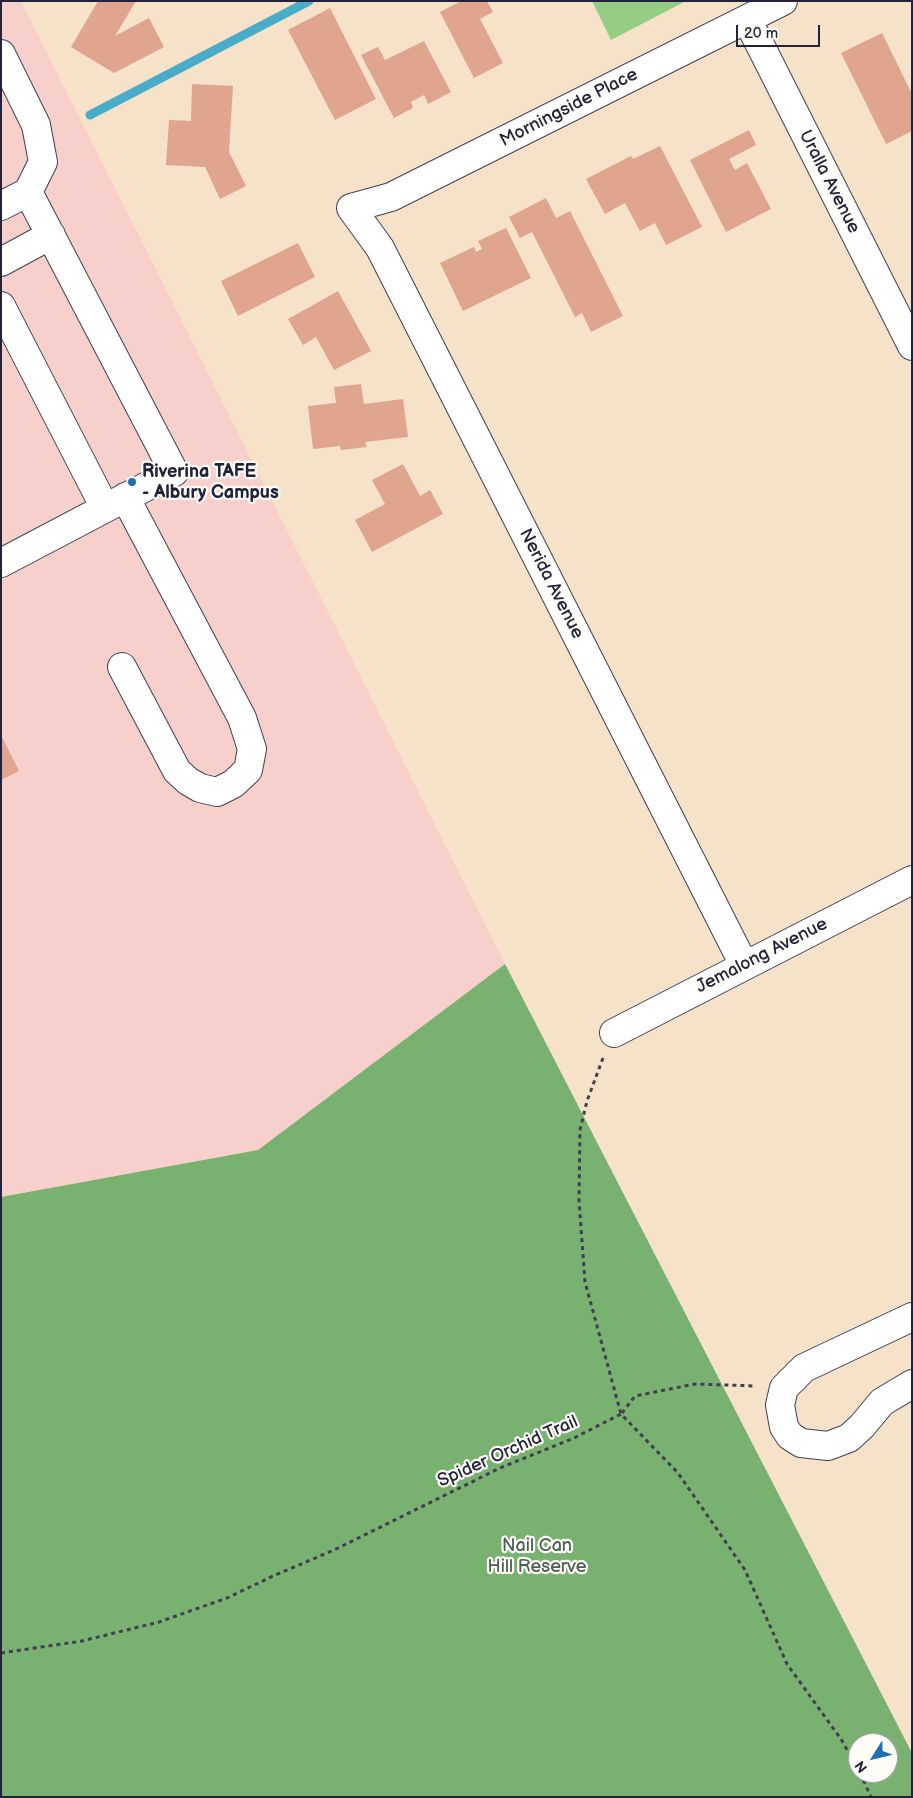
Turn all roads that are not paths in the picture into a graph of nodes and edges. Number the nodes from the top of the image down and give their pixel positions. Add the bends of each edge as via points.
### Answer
1 (784, 1) edge
2 (747, 19) junction
3 (1, 54) edge
4 (28, 192) junction
5 (1, 206) edge
6 (352, 208) joint
7 (51, 235) junction
8 (1, 262) edge
9 (1, 306) edge
10 (912, 346) edge
11 (115, 503) junction
12 (1, 563) edge
13 (122, 667) dead end
14 (912, 880) edge
15 (744, 964) junction
16 (614, 1033) road end
17 (912, 1317) edge
18 (912, 1384) edge

1 - 2 street, Morningside Place
2 - 6 street, Morningside Place via 391,197
2 - 10 street, Uralla Avenue
3 - 4 street via 36,125 43,162
4 - 5 street
4 - 7 street
6 - 15 street, Nerida Avenue via 380,248
7 - 8 street
7 - 11 street via 174,472
9 - 11 street
11 - 12 street
11 - 13 street via 242,718 252,749 248,770 233,784 217,792 188,782 177,770
14 - 15 street, Jemalong Avenue
15 - 16 street, Jemalong Avenue
17 - 18 street via 804,1368 784,1388 780,1404 784,1427 801,1444 828,1446 848,1438 882,1402

